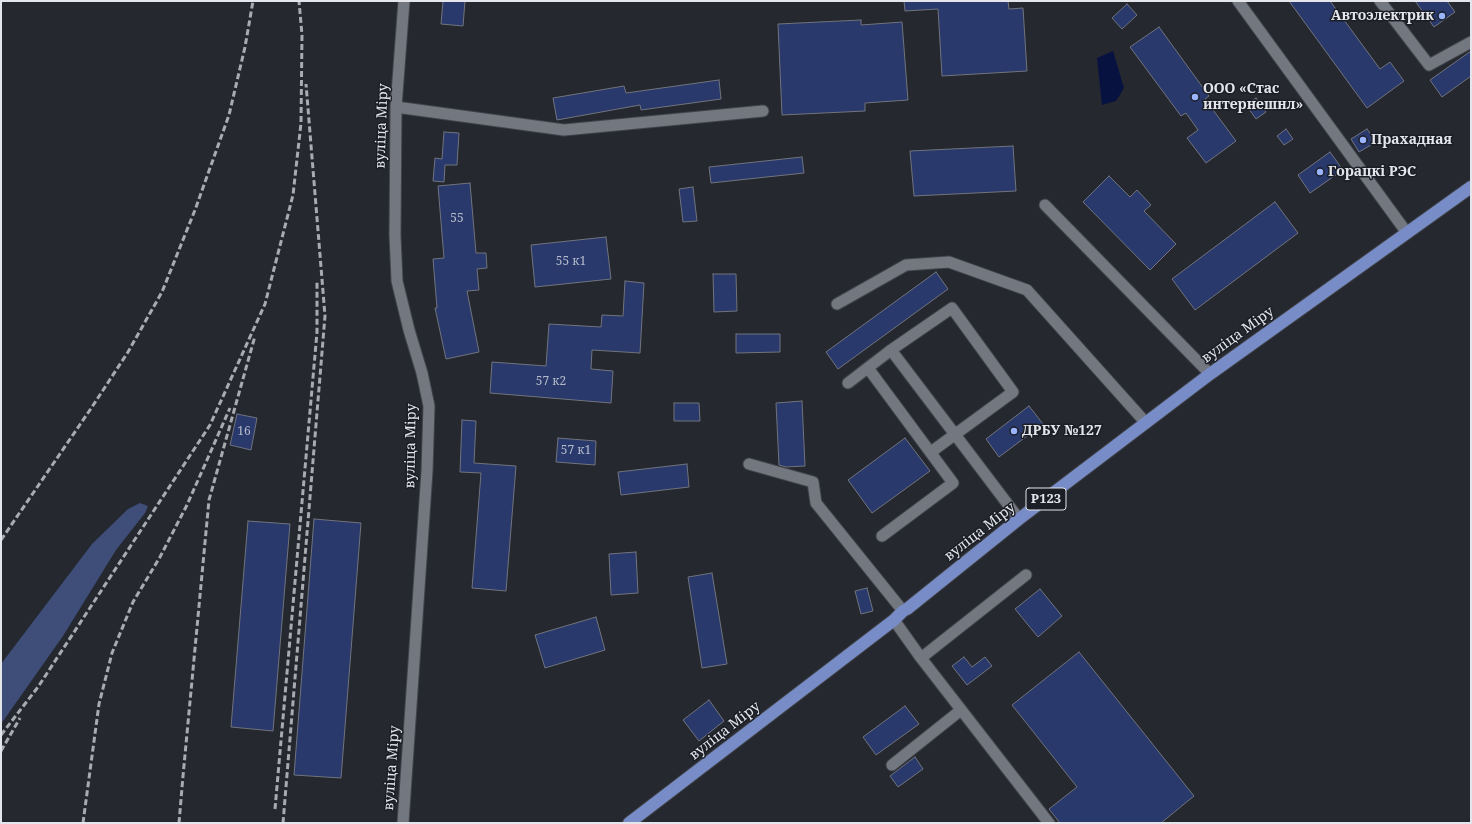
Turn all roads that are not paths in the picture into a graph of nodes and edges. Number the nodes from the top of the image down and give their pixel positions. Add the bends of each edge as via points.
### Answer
1 (404, 1) edge
2 (1238, 1) edge
3 (1380, 1) edge
4 (1471, 42) edge
5 (396, 107) junction
6 (763, 111) dead end
7 (1471, 187) edge
8 (1045, 205) dead end
9 (1407, 233) junction
10 (837, 304) dead end
11 (891, 350) junction
12 (868, 368) junction
13 (1210, 374) junction
14 (848, 383) dead end
15 (1146, 422) junction
16 (954, 434) junction
17 (930, 452) junction
18 (749, 464) dead end
19 (1019, 520) junction
20 (882, 536) dead end
21 (1026, 575) dead end
22 (903, 611) junction
23 (894, 620) junction
24 (921, 658) junction
25 (961, 710) junction
26 (892, 765) dead end
27 (403, 823) edge
28 (629, 823) edge
29 (1049, 823) edge

1 - 5 street, вуліца Міру
2 - 9 street
3 - 4 street via 1429,65
5 - 6 street via 564,130
5 - 27 street, вуліца Міру via 397,282 429,406 427,471
7 - 9 main road, вуліца Міру / Р123
8 - 13 street
9 - 13 main road, вуліца Міру / Р123
10 - 15 street via 906,265 949,262 1027,290
11 - 12 street
11 - 16 street
11 - 16 street via 952,308 1013,392
12 - 14 street
12 - 17 street
13 - 15 main road, вуліца Міру / Р123
15 - 19 main road, вуліца Міру / Р123
16 - 17 street
16 - 19 street
17 - 20 street via 953,483
18 - 22 street via 813,482 816,503
19 - 22 main road, вуліца Міру / Р123
21 - 24 street
22 - 23 main road, вуліца Міру / Р123
23 - 24 street
23 - 28 main road, вуліца Міру / Р123
24 - 25 street
25 - 26 street
25 - 29 street

